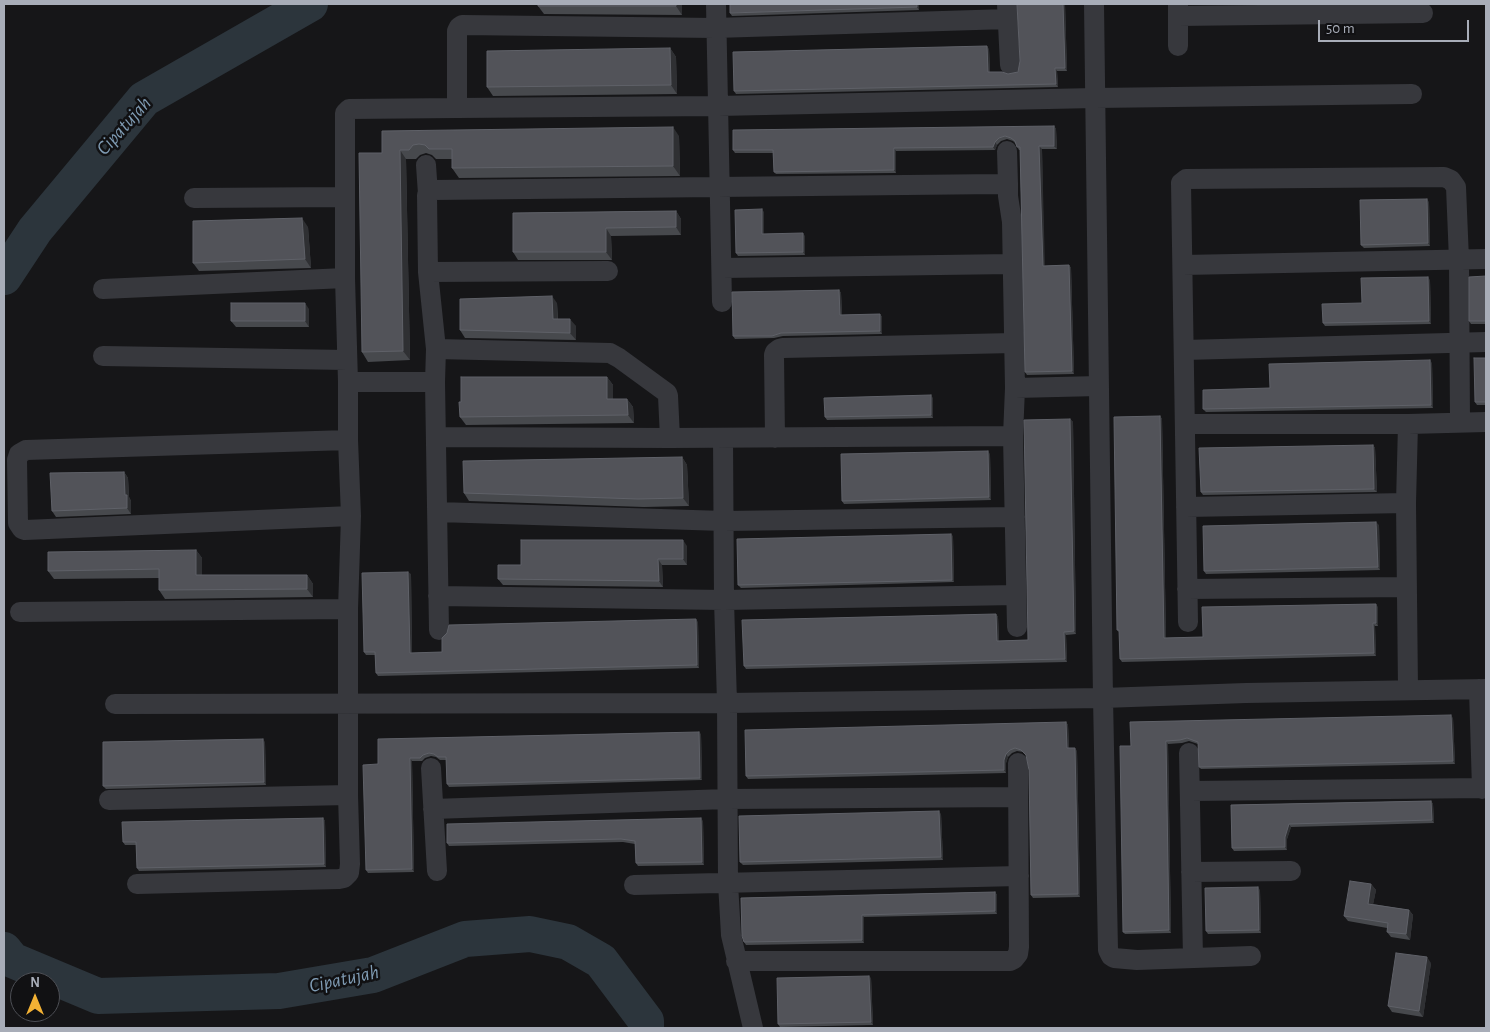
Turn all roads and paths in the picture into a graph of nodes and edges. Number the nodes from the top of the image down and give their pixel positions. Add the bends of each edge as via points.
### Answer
1 (716, 4) edge
2 (1094, 4) edge
3 (1178, 10) edge
4 (1007, 11) edge
5 (1423, 12) dead end
6 (716, 28) junction
7 (1178, 46) dead end
8 (1010, 65) dead end
9 (1412, 94) dead end
10 (1095, 98) junction
11 (718, 106) junction
12 (457, 108) junction
13 (1007, 151) dead end
14 (426, 166) dead end
15 (1008, 184) junction
16 (720, 186) junction
17 (428, 194) junction
18 (344, 197) junction
19 (194, 198) dead end
20 (1486, 259) edge
21 (1459, 260) junction
22 (1012, 264) junction
23 (1183, 265) junction
24 (722, 268) junction
25 (608, 271) dead end
26 (428, 272) junction
27 (345, 278) junction
28 (103, 289) dead end
29 (722, 302) dead end
30 (1458, 342) junction
31 (1486, 342) edge
32 (1014, 343) junction
33 (436, 350) junction
34 (1184, 350) junction
35 (102, 356) dead end
36 (347, 360) junction
37 (348, 382) junction
38 (435, 382) junction
39 (1099, 386) junction
40 (1016, 388) junction
41 (1460, 422) junction
42 (1486, 422) edge
43 (1186, 424) junction
44 (1408, 424) junction
45 (1014, 436) junction
46 (436, 437) junction
47 (670, 438) junction
48 (722, 438) junction
49 (775, 438) junction
50 (348, 440) junction
51 (1406, 503) junction
52 (1186, 507) junction
53 (438, 512) junction
54 (351, 516) junction
55 (1015, 517) junction
56 (724, 521) junction
57 (1407, 587) junction
58 (1187, 589) junction
59 (1016, 594) junction
60 (438, 596) junction
61 (724, 600) junction
62 (348, 609) junction
63 (20, 612) dead end
64 (1188, 622) dead end
65 (1017, 627) dead end
66 (439, 630) dead end
67 (1408, 689) junction
68 (1483, 689) edge
69 (1103, 698) junction
70 (726, 703) junction
71 (115, 704) dead end
72 (348, 704) junction
73 (1190, 754) dead end
74 (1018, 764) dead end
75 (431, 768) dead end
76 (1484, 788) edge
77 (1190, 791) junction
78 (348, 795) junction
79 (1018, 796) junction
80 (727, 799) junction
81 (109, 800) dead end
82 (433, 808) junction
83 (437, 871) dead end
84 (1291, 871) dead end
85 (1191, 872) junction
86 (1019, 876) junction
87 (728, 883) junction
88 (137, 884) dead end
89 (634, 885) dead end
90 (1251, 956) dead end
91 (1193, 958) junction
92 (736, 962) junction
93 (753, 1028) edge

1 - 6 street
2 - 10 street
3 - 5 street
3 - 7 street
4 - 6 street
4 - 8 street
6 - 11 street
6 - 12 street via 462,25 457,31
9 - 10 street
10 - 11 street
10 - 39 street
11 - 12 street
11 - 16 street
12 - 18 street via 347,110
13 - 15 street
14 - 17 street
15 - 16 street
15 - 22 street
16 - 17 street via 433,190
16 - 24 street
17 - 26 street
18 - 19 street
18 - 27 street
20 - 21 street
21 - 23 street
21 - 23 street via 1456,187 1448,178 1194,178 1181,182
21 - 30 street
22 - 24 street
22 - 32 street
23 - 34 street
24 - 29 street
25 - 26 street
26 - 33 street
27 - 28 street
27 - 36 street
30 - 31 street
30 - 34 street
30 - 41 street
32 - 40 street
32 - 49 street via 779,349 774,356
33 - 38 street
33 - 47 street via 607,352 615,355 667,393
34 - 43 street
35 - 36 street
36 - 37 street
37 - 38 street
37 - 50 street
38 - 46 street
39 - 40 street
39 - 69 street
40 - 45 street
41 - 42 street
41 - 44 street
43 - 44 street
43 - 52 street
44 - 51 street
45 - 49 street
45 - 55 street
46 - 47 street
46 - 53 street
47 - 48 street
48 - 49 street
48 - 56 street
50 - 54 street
50 - 54 street via 26,450 19,454 17,460 18,523 25,530
51 - 52 street
51 - 57 street
52 - 58 street
53 - 56 street
53 - 60 street
54 - 62 street
55 - 56 street
55 - 59 street
56 - 61 street
57 - 58 street
57 - 67 street
58 - 64 street
59 - 61 street
59 - 65 street
60 - 61 street
60 - 66 street
61 - 70 street
62 - 63 street
62 - 72 street
67 - 68 street
67 - 69 street
68 - 76 street
69 - 70 street
69 - 91 street via 1108,950 1111,956 1123,960
70 - 72 street
70 - 80 street
71 - 72 street
72 - 78 street
73 - 77 street
74 - 79 street
75 - 82 street
76 - 77 street
77 - 85 street
78 - 81 street
78 - 88 street via 350,864 349,873 344,878
79 - 80 street
79 - 86 street
80 - 82 street
80 - 87 street
82 - 83 street
84 - 85 street
85 - 91 street
86 - 87 street
86 - 92 street via 1019,948 1016,957 1010,961
87 - 89 street
87 - 92 street via 730,935
90 - 91 street
92 - 93 street

